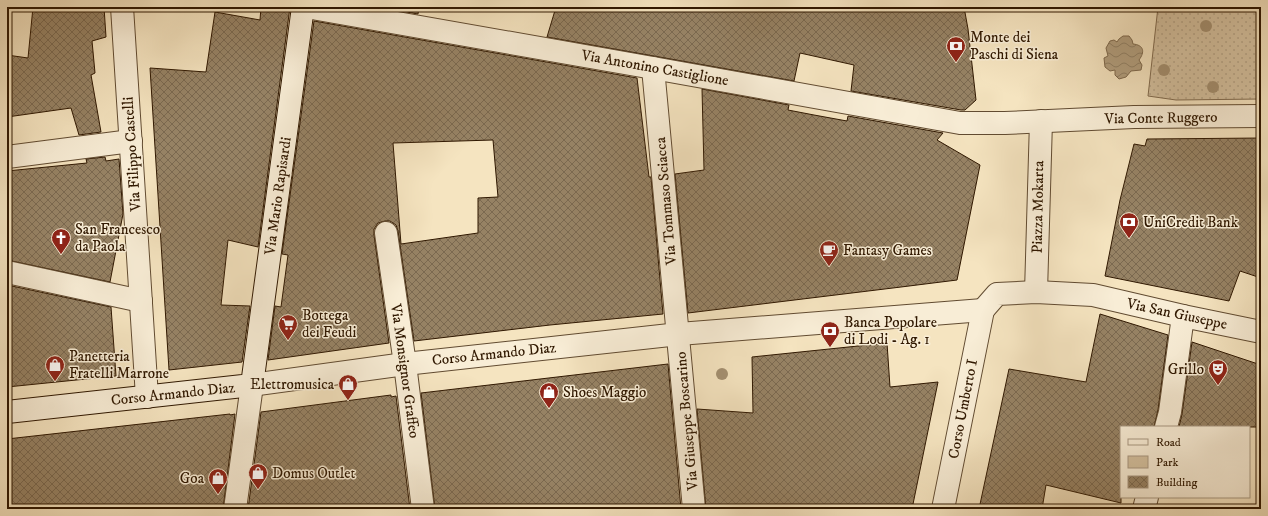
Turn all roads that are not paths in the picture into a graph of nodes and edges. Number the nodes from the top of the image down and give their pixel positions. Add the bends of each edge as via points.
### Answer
1 (122, 7) edge
2 (304, 7) edge
3 (654, 68) junction
4 (1261, 116) edge
5 (1051, 121) junction
6 (131, 141) junction
7 (7, 157) edge
8 (386, 233) dead end
9 (7, 272) edge
10 (1036, 292) junction
11 (141, 301) junction
12 (983, 310) junction
13 (1183, 316) junction
14 (1261, 332) edge
15 (679, 334) junction
16 (405, 364) junction
17 (252, 385) junction
18 (146, 397) junction
19 (7, 412) edge
20 (1166, 426) edge
21 (1147, 498) edge
22 (235, 509) edge
23 (423, 509) edge
24 (694, 509) edge
25 (943, 509) edge
26 (1144, 509) edge

1 - 6 street, Via Filippo Castelli
2 - 3 street, Via Antonino Castiglione
2 - 17 street, Via Mario Rapisardi
3 - 5 street, Via Antonino Castiglione via 960,123
3 - 15 street, Via Tommaso Sciacca
4 - 5 street, Via Conte Ruggero via 1134,117
5 - 10 street, Piazza Mokarta
6 - 7 street
6 - 11 street, Via Filippo Castelli
8 - 16 street, Via Monsignor Graffeo
9 - 11 street
10 - 12 street via 997,294
10 - 13 street, Via San Giuseppe via 1093,295
11 - 18 street, Via Filippo Castelli
12 - 15 street, Corso Armando Diaz
12 - 25 street, Corso Umberto I
13 - 14 street, Via San Giuseppe
13 - 20 street
15 - 16 street, Corso Armando Diaz
15 - 24 street, Via Giuseppe Boscarino
16 - 17 street, Corso Armando Diaz
16 - 23 street, Via Monsignor Graffeo
17 - 18 street, Corso Armando Diaz
17 - 22 street, Via Mario Rapisardi
18 - 19 street, Corso Armando Diaz
21 - 26 street

